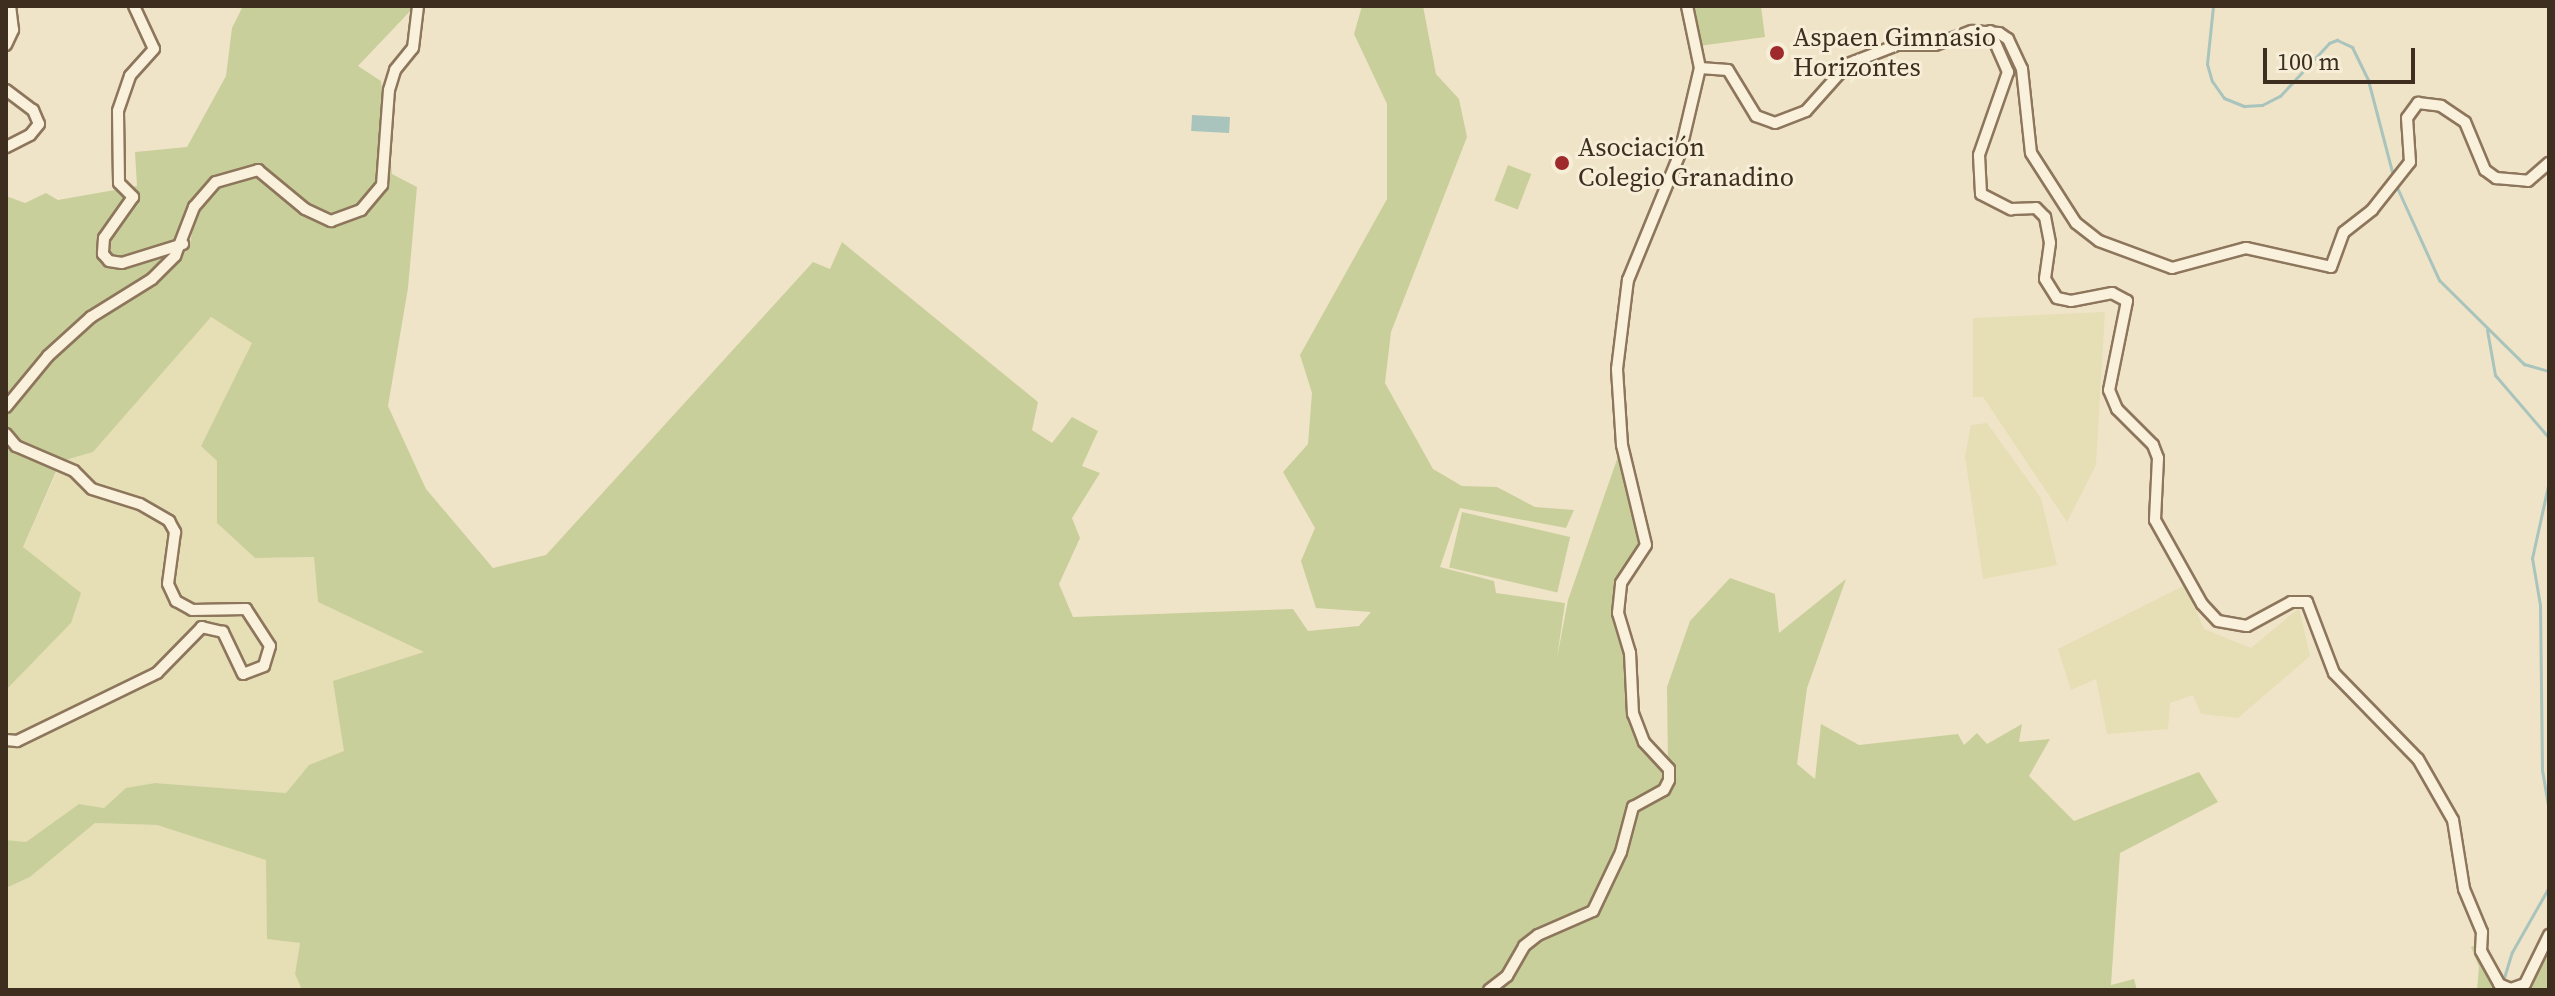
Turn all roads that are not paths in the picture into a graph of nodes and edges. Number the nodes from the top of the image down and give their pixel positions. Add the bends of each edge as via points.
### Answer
1 (10, 6) edge
2 (134, 6) edge
3 (418, 6) edge
4 (1687, 6) edge
5 (1990, 31) junction
6 (6, 45) edge
7 (1700, 68) junction
8 (6, 90) edge
9 (6, 147) edge
10 (2549, 163) edge
11 (183, 244) junction
12 (6, 407) edge
13 (6, 434) edge
14 (6, 740) edge
15 (2549, 935) edge
16 (1489, 990) edge

1 - 6 street via 13,30
2 - 11 street via 154,49 130,76 118,111 119,183 133,197 104,238 103,254 122,263
3 - 11 street via 413,48 395,70 389,90 382,185 361,210 331,221 305,209 268,176 249,169 202,194
4 - 7 street
5 - 7 street via 1972,31 1935,45 1897,45 1848,64 1806,111 1775,123 1756,116 1728,70
5 - 10 street via 2008,39 2016,53 2031,153 2076,223 2099,241 2158,266 2184,266 2246,248 2331,267 2344,232 2372,210 2410,162 2407,118 2418,103 2441,106 2465,122 2485,170 2496,178 2528,181
5 - 15 street via 2008,72 1979,155 1981,194 2011,209 2036,208 2045,217 2050,243 2045,279 2057,298 2071,301 2112,293 2127,301 2109,390 2117,409 2153,445 2158,458 2155,520 2202,604 2218,621 2247,626 2291,602 2307,602 2334,673 2418,759 2453,820 2464,889 2482,932 2481,951 2499,984 2511,989 2525,984
7 - 16 street via 1668,190 1628,280 1617,369 1622,445 1646,545 1621,583 1618,613 1630,653 1633,714 1644,742 1669,769 1669,780 1664,790 1633,807 1621,852 1593,911 1538,935 1524,946 1507,976
8 - 9 street via 33,110 39,124
11 - 12 street via 152,279 91,317 48,356
13 - 14 street via 16,446 74,471 92,489 140,504 169,521 175,532 168,584 176,601 192,610 246,609 256,616 270,646 264,666 243,674 223,632 202,627 157,673 17,741

